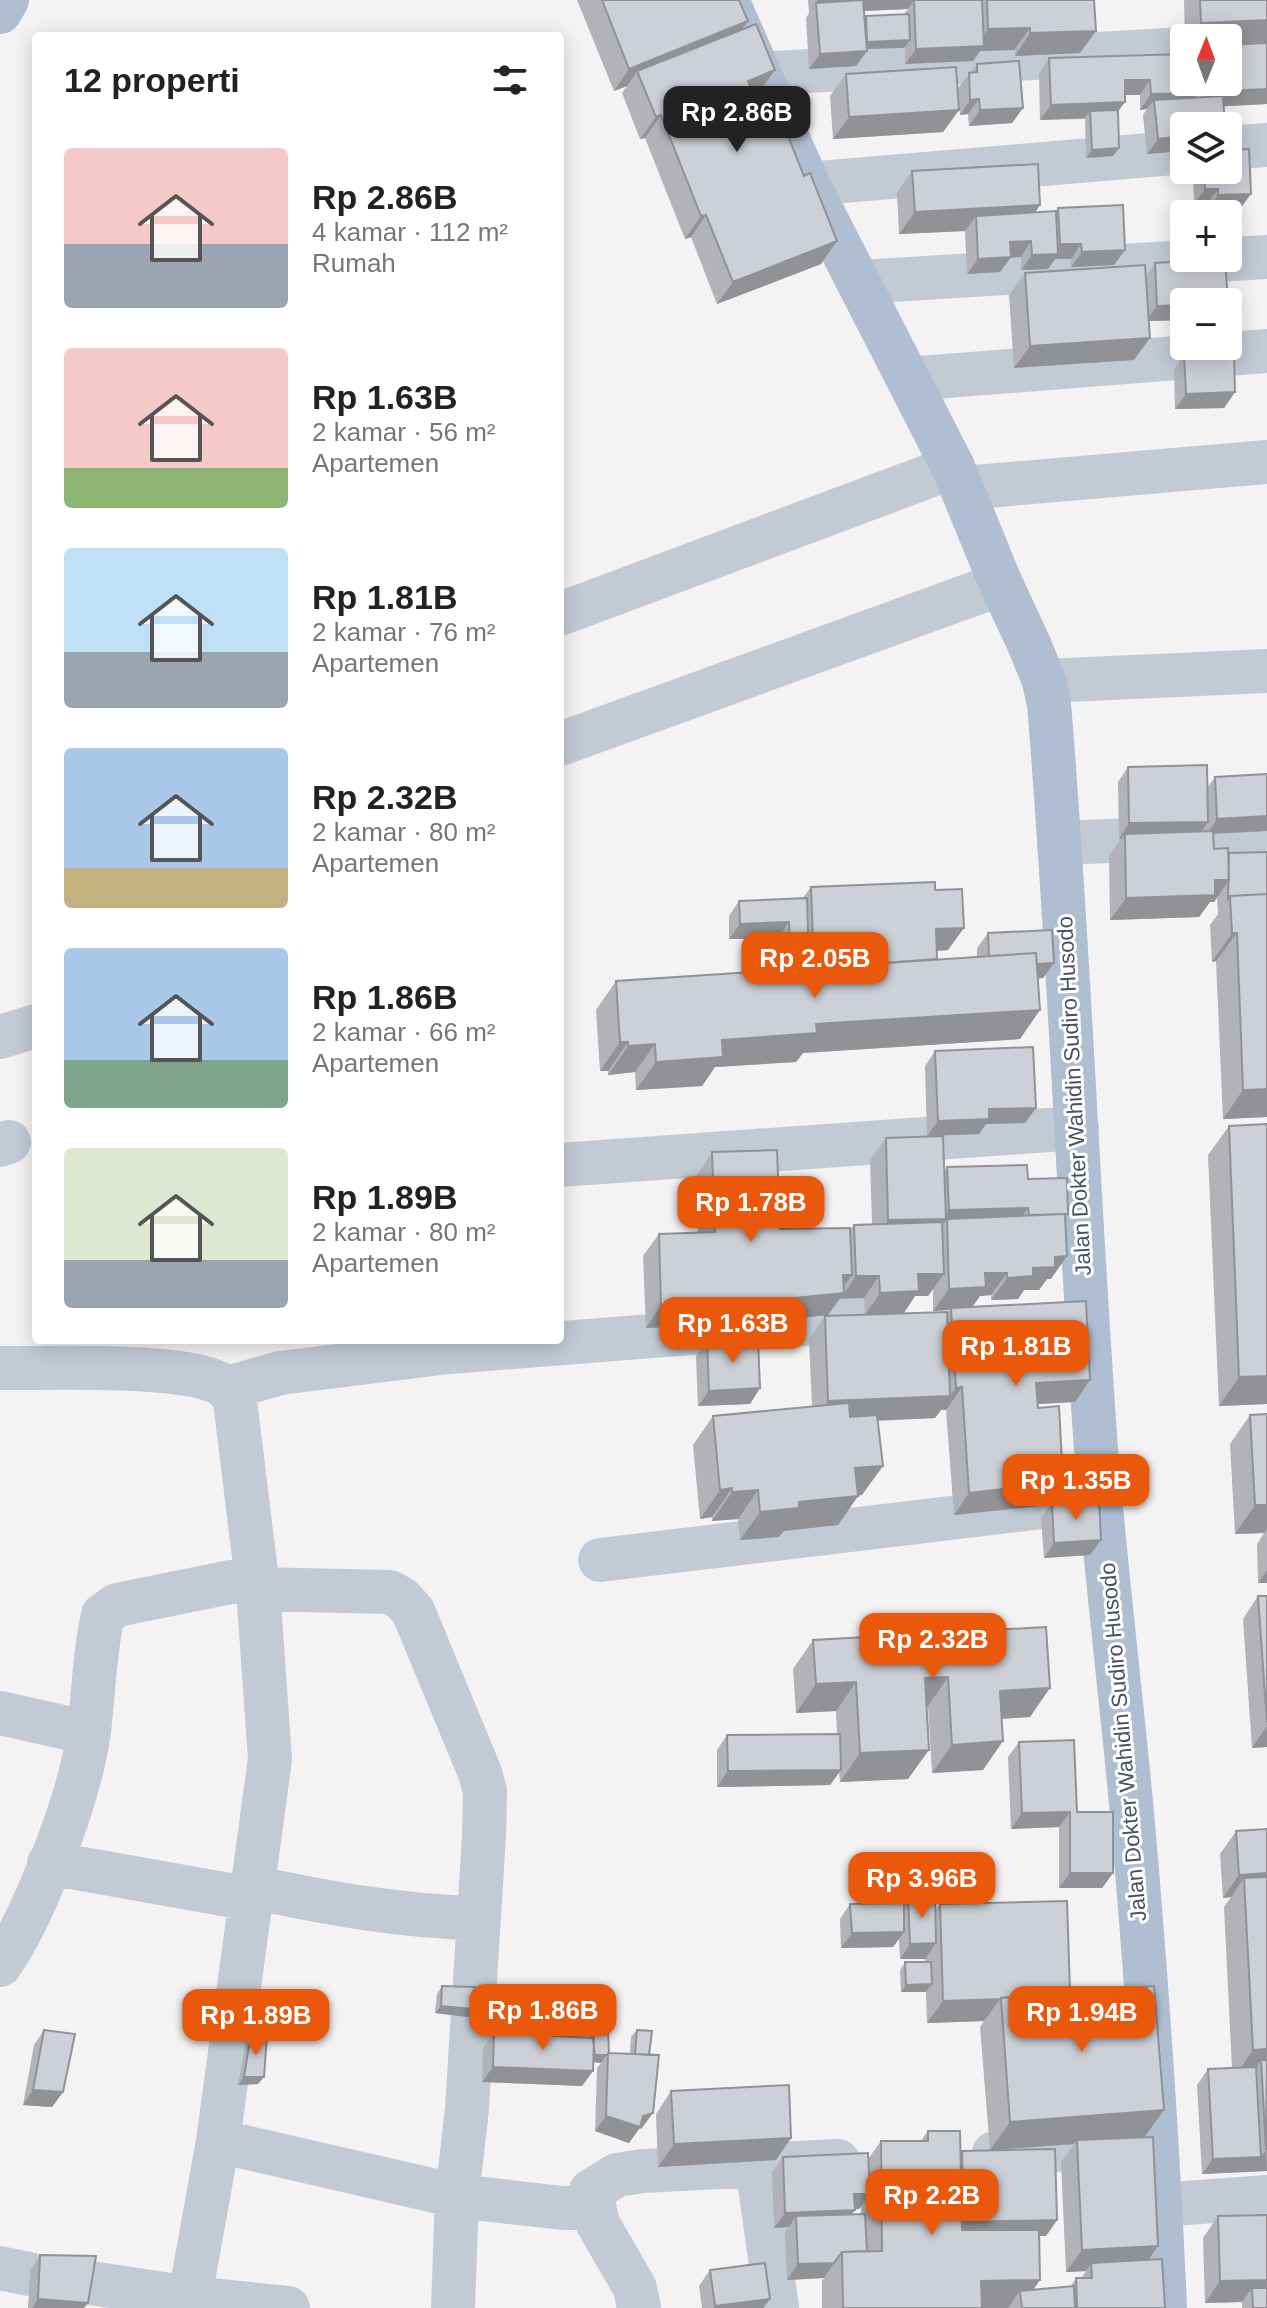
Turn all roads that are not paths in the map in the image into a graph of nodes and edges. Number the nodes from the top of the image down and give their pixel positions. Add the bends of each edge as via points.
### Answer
1 (7, 0) edge
2 (727, 0) edge
3 (0, 12) edge
4 (1267, 43) edge
5 (1242, 45) edge
6 (1170, 50) edge
7 (759, 74) junction
8 (1267, 145) edge
9 (1242, 147) edge
10 (1170, 153) edge
11 (808, 184) junction
12 (1267, 257) edge
13 (860, 282) junction
14 (1267, 351) edge
15 (908, 379) junction
16 (1267, 462) edge
17 (958, 477) junction
18 (1001, 584) junction
19 (564, 613) edge
20 (1267, 671) edge
21 (1044, 681) junction
22 (564, 743) edge
23 (1267, 835) edge
24 (1059, 843) junction
25 (32, 1027) edge
26 (0, 1037) edge
27 (1077, 1128) junction
28 (564, 1165) edge
29 (913, 1316) edge
30 (564, 1342) edge
31 (543, 1344) edge
32 (178, 1356) edge
33 (0, 1368) edge
34 (228, 1388) junction
35 (1100, 1500) junction
36 (600, 1560) dead end
37 (257, 1583) junction
38 (0, 1713) edge
39 (89, 1733) junction
40 (49, 1863) junction
41 (252, 1893) junction
42 (479, 1918) junction
43 (0, 1965) edge
44 (218, 2141) junction
45 (1155, 2144) junction
46 (948, 2155) edge
47 (885, 2159) edge
48 (757, 2165) junction
49 (591, 2191) junction
50 (457, 2196) junction
51 (1267, 2197) edge
52 (1160, 2205) junction
53 (84, 2282) edge
54 (189, 2303) edge
55 (288, 2308) edge
56 (453, 2308) edge
57 (639, 2308) edge
58 (777, 2308) edge
59 (1165, 2308) edge

1 - 3 main road
2 - 7 main road, Jalan Dokter Wahidin Sudiro Husodo
4 - 5 street
6 - 7 street
7 - 11 main road, Jalan Dokter Wahidin Sudiro Husodo
8 - 9 street
10 - 11 street
11 - 13 main road, Jalan Dokter Wahidin Sudiro Husodo
12 - 13 street
13 - 15 main road, Jalan Dokter Wahidin Sudiro Husodo
14 - 15 street
15 - 17 main road, Jalan Dokter Wahidin Sudiro Husodo
16 - 17 street
17 - 18 main road, Jalan Dokter Wahidin Sudiro Husodo
17 - 19 street
18 - 21 main road, Jalan Dokter Wahidin Sudiro Husodo
18 - 22 street
20 - 21 street
21 - 24 main road, Jalan Dokter Wahidin Sudiro Husodo
23 - 24 street
24 - 27 main road, Jalan Dokter Wahidin Sudiro Husodo
25 - 26 street
27 - 28 street
27 - 35 main road, Jalan Dokter Wahidin Sudiro Husodo via 1070,1307
29 - 30 street
31 - 34 street via 280,1373
32 - 33 street
32 - 34 street
34 - 37 street via 235,1401
35 - 36 street
35 - 45 main road, Jalan Dokter Wahidin Sudiro Husodo via 1133,1825
37 - 39 street via 117,1605 103,1615
37 - 41 street via 270,1759
37 - 42 street via 390,1592 413,1611 485,1791
38 - 39 street
39 - 40 street
40 - 41 street
40 - 43 street
41 - 42 street
41 - 44 street
42 - 50 street
44 - 50 street
44 - 54 street
45 - 46 street
45 - 52 main road, Jalan Dokter Wahidin Sudiro Husodo
47 - 48 street
48 - 49 street via 617,2175
48 - 58 street
49 - 50 street via 589,2201 573,2208
49 - 57 street via 598,2224 635,2288
50 - 56 street
51 - 52 street
52 - 59 main road, Jalan Dokter Wahidin Sudiro Husodo
53 - 54 street
54 - 55 street

